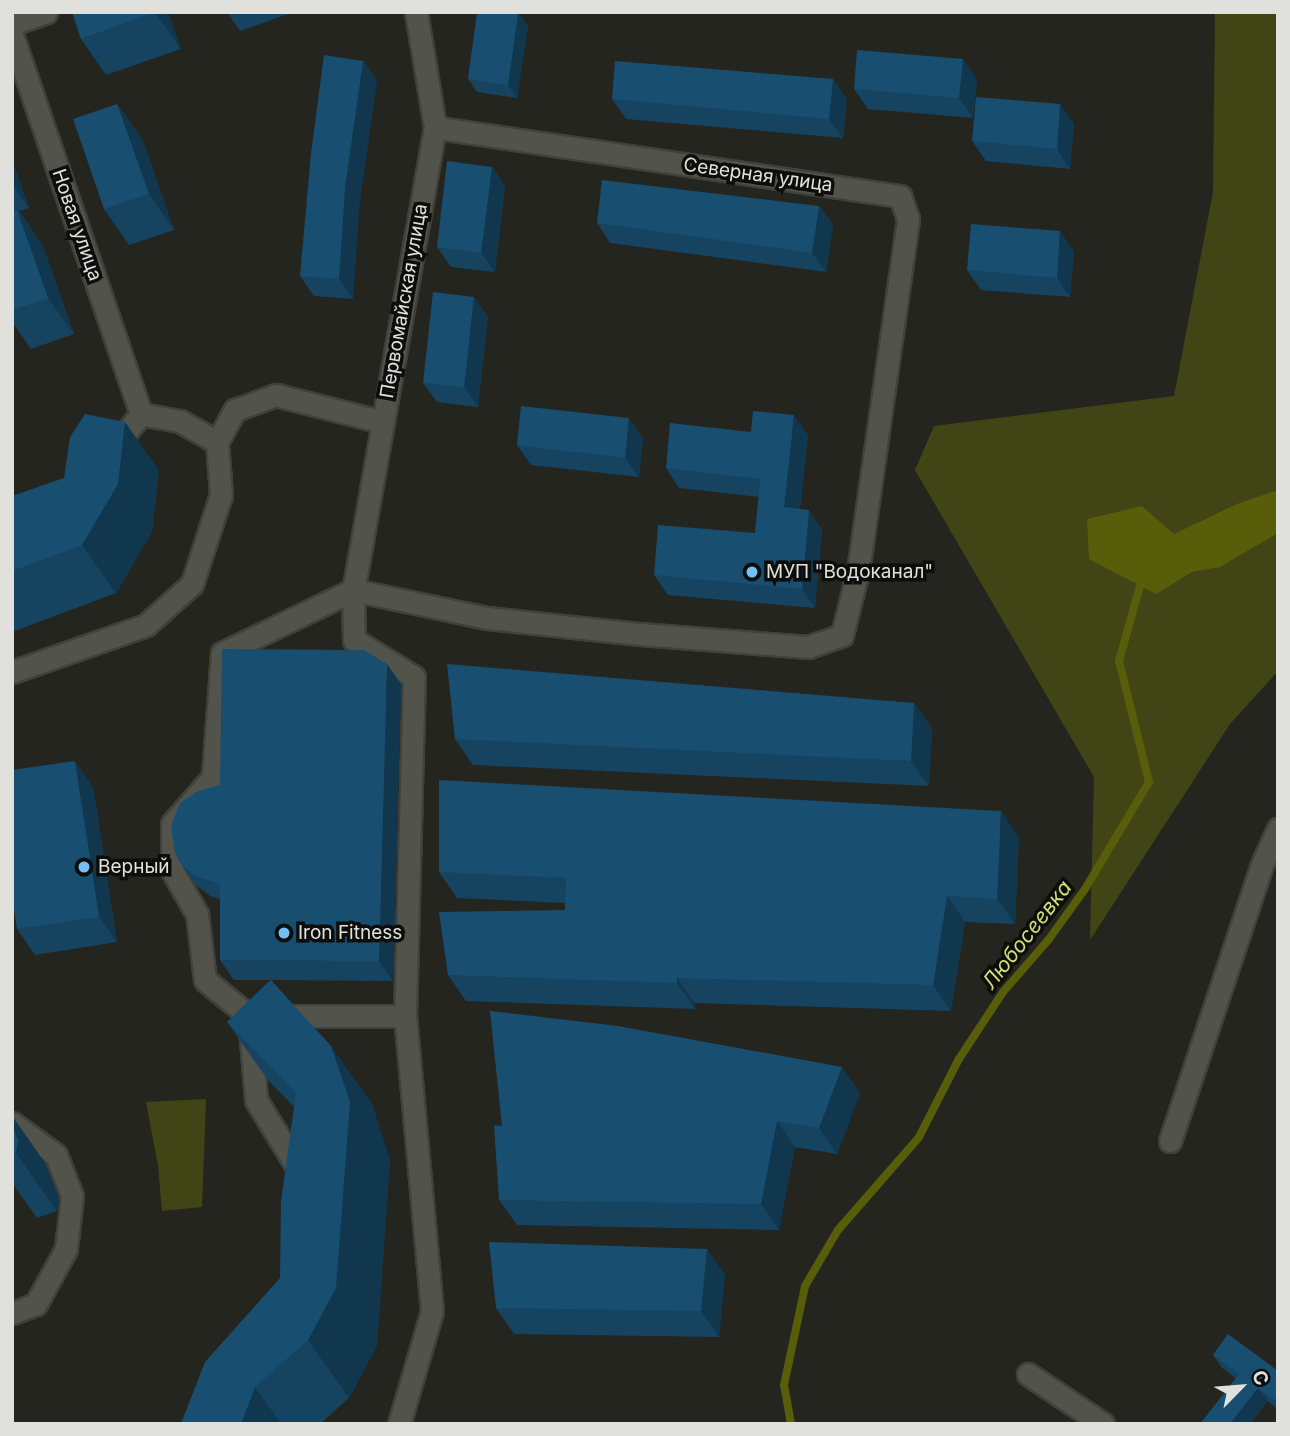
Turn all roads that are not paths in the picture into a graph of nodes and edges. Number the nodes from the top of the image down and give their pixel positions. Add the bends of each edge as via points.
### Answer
1 (46, 12) edge
2 (416, 12) edge
3 (12, 24) edge
4 (12, 35) edge
5 (435, 127) junction
6 (141, 415) junction
7 (383, 422) junction
8 (217, 442) junction
9 (102, 465) edge
10 (353, 590) junction
11 (12, 672) edge
12 (1278, 829) edge
13 (249, 1016) junction
14 (405, 1016) junction
15 (12, 1123) edge
16 (1170, 1141) dead end
17 (305, 1197) edge
18 (12, 1313) edge
19 (1028, 1374) dead end
20 (399, 1424) edge
21 (1103, 1424) edge

1 - 3 street
2 - 5 street, Первомайская улица
4 - 6 street, Новая улица
5 - 7 street, Первомайская улица
5 - 10 street, Северная улица via 900,195 908,219 858,571 842,635 808,648 487,618
6 - 8 street via 180,421
6 - 9 street
7 - 8 street via 276,395 235,410
7 - 10 street, Первомайская улица
8 - 11 street via 221,495 192,584 146,625
10 - 13 street via 222,653 213,777 173,824 172,870 197,914 205,980
10 - 14 street, Первомайская улица via 354,640 414,677
12 - 16 street via 1261,867
13 - 14 street
13 - 17 street via 256,1100 307,1184
14 - 20 street via 432,1311
15 - 18 street via 56,1155 72,1196 66,1249 36,1304
19 - 21 street

